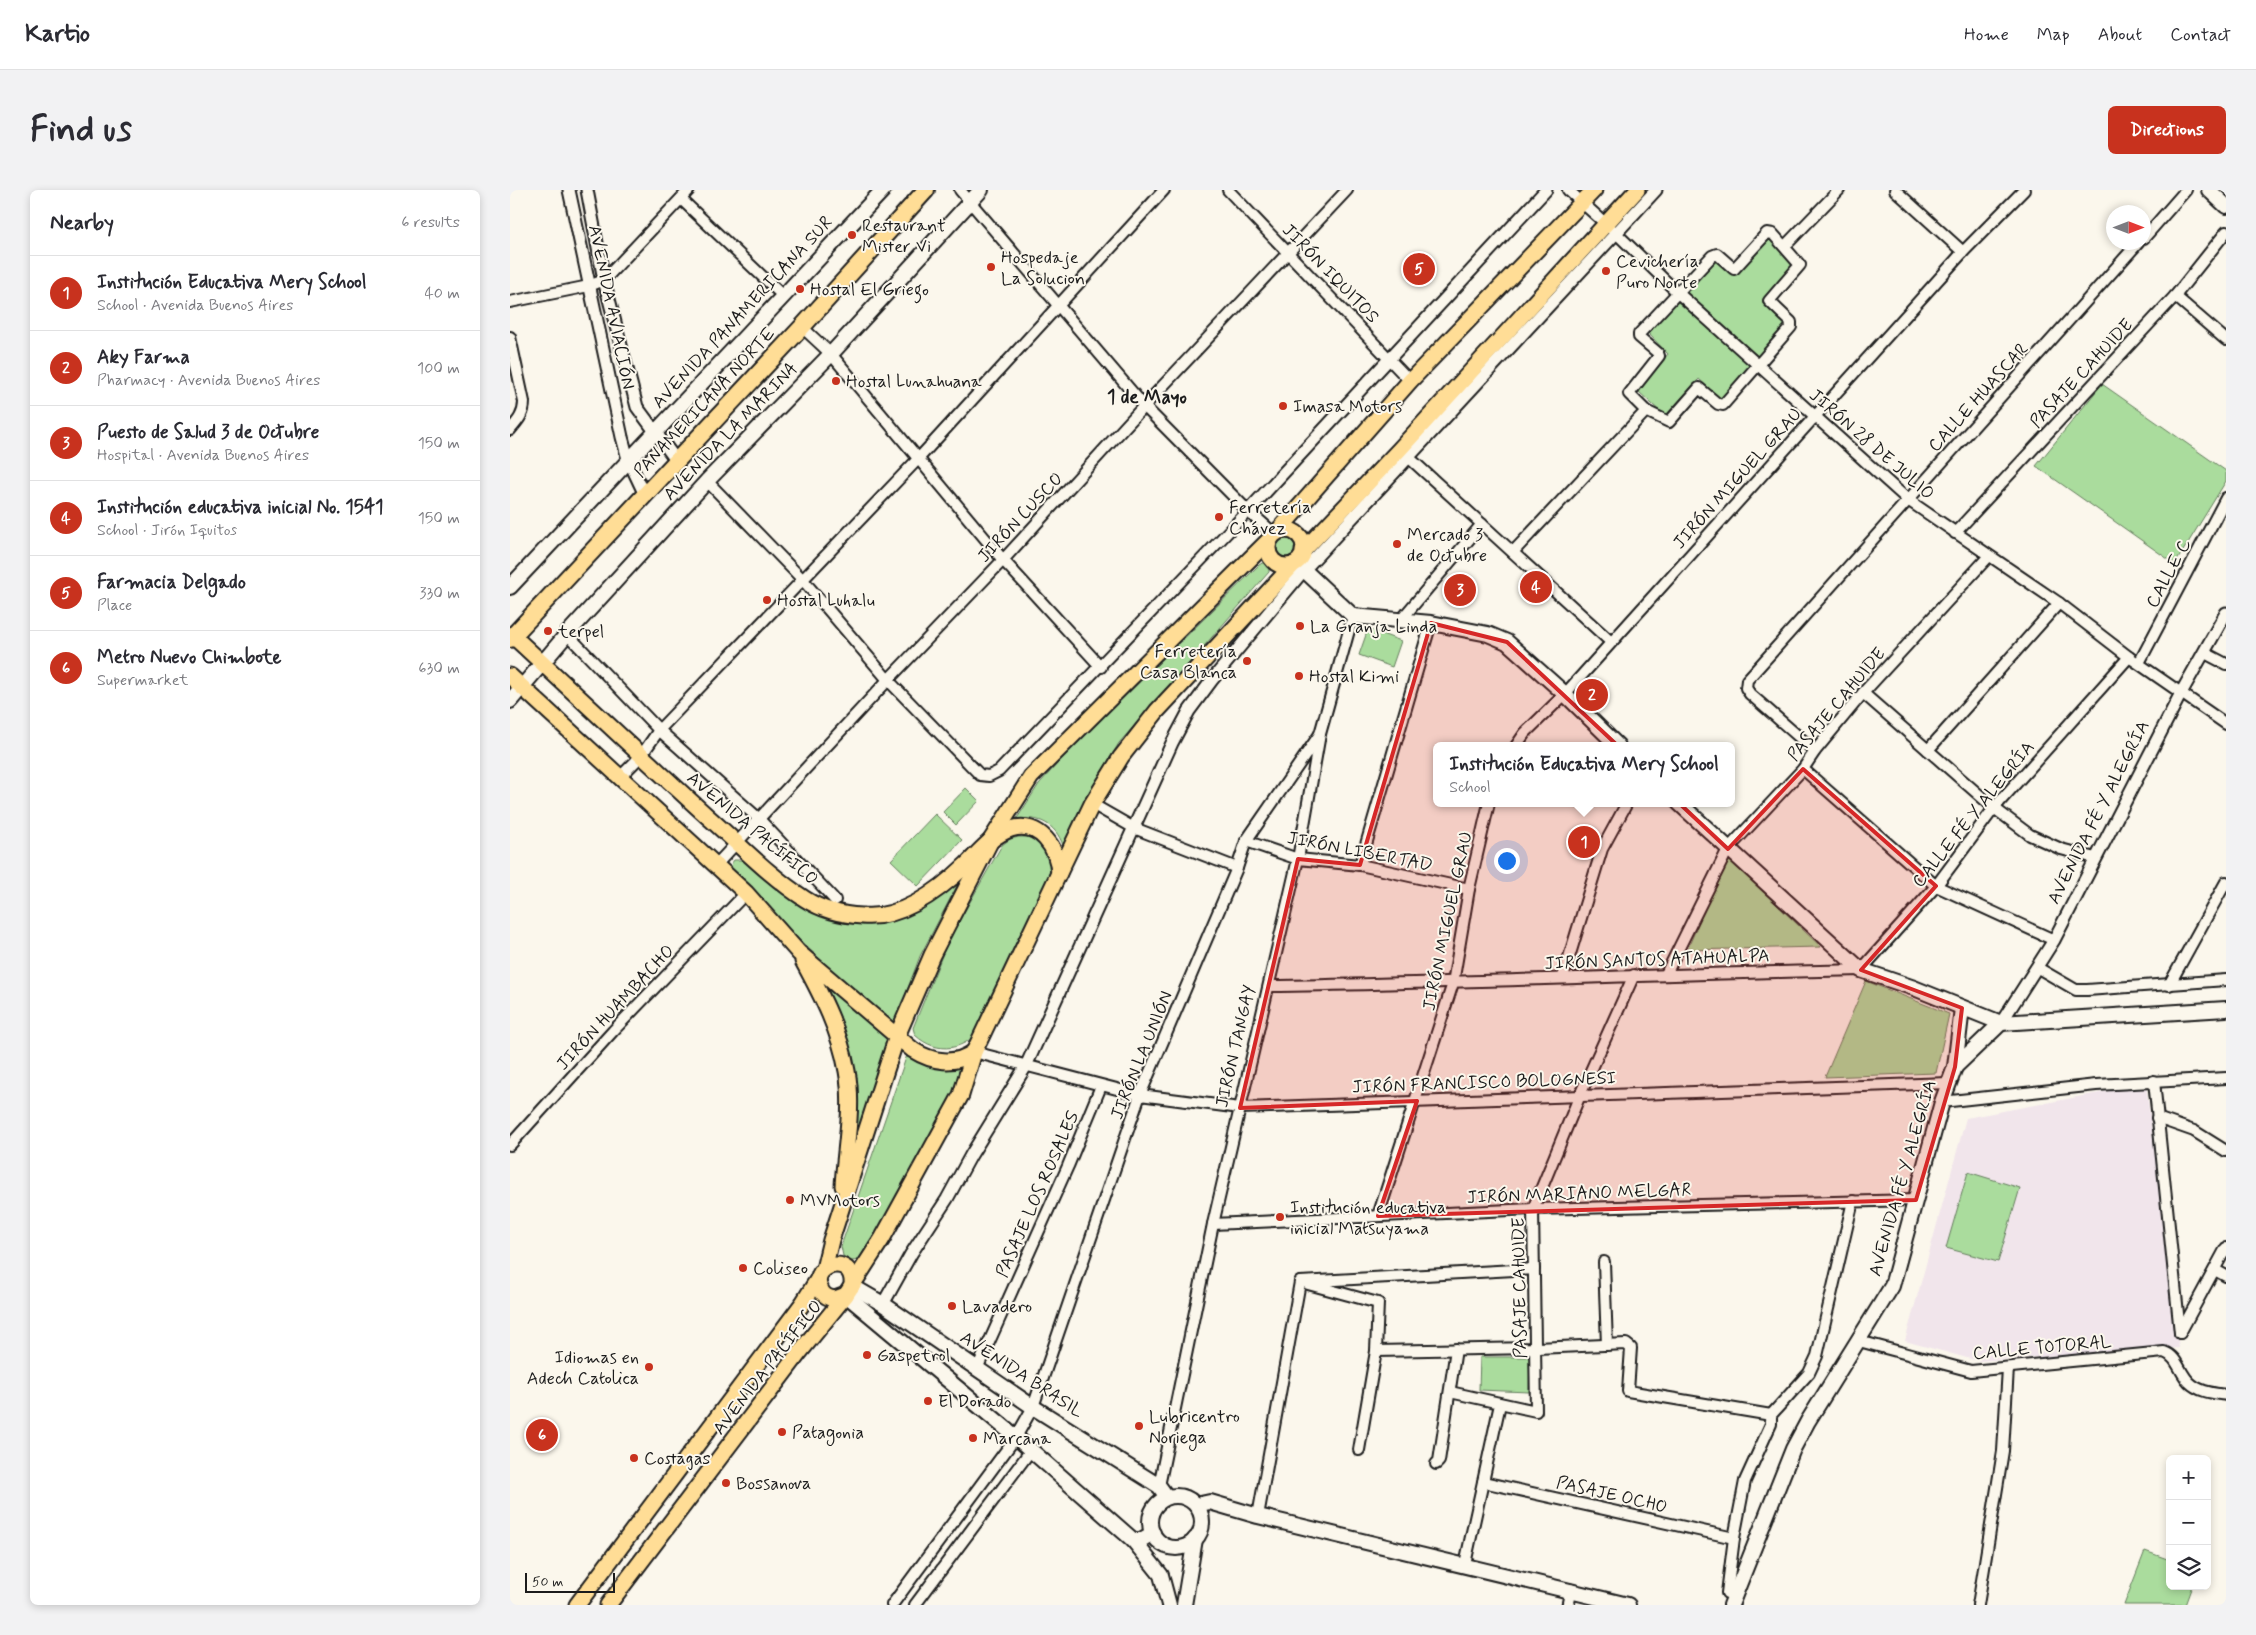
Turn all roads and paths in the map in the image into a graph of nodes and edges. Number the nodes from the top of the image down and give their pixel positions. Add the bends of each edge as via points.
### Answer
1 (569, 190) edge
2 (587, 190) edge
3 (689, 190) edge
4 (883, 190) edge
5 (926, 190) edge
6 (960, 190) edge
7 (981, 190) edge
8 (1164, 190) edge
9 (1228, 190) edge
10 (1347, 190) edge
11 (1546, 190) edge
12 (1568, 190) edge
13 (1594, 190) edge
14 (1637, 190) edge
15 (1656, 190) edge
16 (1839, 190) edge
17 (1895, 190) edge
18 (2024, 190) edge
19 (2186, 190) edge
20 (2209, 190) edge
21 (681, 199) junction
22 (970, 201) junction
23 (1582, 203) junction
24 (2226, 206) edge
25 (1611, 228) junction
26 (2151, 230) edge
27 (2226, 232) edge
28 (1785, 246) junction
29 (2132, 250) edge
30 (1289, 252) junction
31 (1963, 252) junction
32 (604, 280) junction
33 (589, 286) junction
34 (1677, 292) junction
35 (782, 295) junction
36 (2175, 296) junction
37 (510, 302) edge
38 (1057, 305) junction
39 (802, 327) junction
40 (510, 337) edge
41 (2226, 340) edge
42 (831, 354) junction
43 (1389, 357) junction
44 (1758, 365) junction
45 (514, 370) edge
46 (1410, 381) junction
47 (1144, 406) junction
48 (1646, 411) junction
49 (1815, 418) junction
50 (510, 430) edge
51 (656, 432) junction
52 (1403, 453) junction
53 (918, 458) junction
54 (628, 459) junction
55 (676, 460) junction
56 (707, 481) junction
57 (645, 494) junction
58 (2226, 498) edge
59 (1908, 500) junction
60 (1248, 511) junction
61 (1482, 524) junction
62 (1955, 533) junction
63 (1274, 535) junction
64 (1513, 552) junction
65 (1989, 556) junction
66 (1003, 560) junction
67 (1300, 561) junction
68 (802, 580) junction
69 (510, 587) edge
70 (2059, 602) junction
71 (2226, 613) edge
72 (1353, 616) junction
73 (1402, 620) junction
74 (1431, 623) junction
75 (567, 634) junction
76 (511, 638) edge
77 (1610, 642) junction
78 (2205, 653) junction
79 (2129, 656) junction
80 (542, 663) junction
81 (2139, 664) junction
82 (2226, 664) edge
83 (1101, 667) junction
84 (510, 676) edge
85 (888, 680) junction
86 (522, 688) junction
87 (1864, 693) junction
88 (2181, 693) junction
89 (1565, 694) junction
90 (510, 701) edge
91 (2226, 724) edge
92 (658, 730) junction
93 (1320, 734) junction
94 (1519, 742) edge
95 (1614, 742) edge
96 (1928, 750) junction
97 (1815, 751) junction
98 (641, 756) junction
99 (1803, 769) junction
100 (620, 777) junction
101 (1092, 804) junction
102 (1488, 807) edge
103 (1624, 807) edge
104 (1682, 807) edge
105 (1994, 808) junction
106 (758, 818) junction
107 (1134, 828) junction
108 (991, 840) junction
109 (736, 842) junction
110 (1246, 842) junction
111 (1728, 849) junction
112 (2095, 858) junction
113 (1298, 859) junction
114 (716, 865) junction
115 (1360, 865) junction
116 (1237, 868) junction
117 (1059, 873) junction
118 (2226, 882) edge
119 (1936, 886) junction
120 (1468, 889) junction
121 (746, 893) junction
122 (835, 900) dead end
123 (2054, 940) junction
124 (799, 953) junction
125 (2038, 968) junction
126 (1861, 970) junction
127 (1634, 974) junction
128 (1666, 974) junction
129 (1563, 977) junction
130 (2226, 980) edge
131 (1454, 983) junction
132 (2169, 985) junction
133 (1269, 986) junction
134 (1962, 1008) junction
135 (2226, 1009) edge
136 (2001, 1023) junction
137 (897, 1036) junction
138 (974, 1052) junction
139 (1026, 1066) junction
140 (1955, 1067) junction
141 (2226, 1078) edge
142 (2154, 1081) junction
143 (1948, 1082) junction
144 (1101, 1086) junction
145 (1140, 1095) junction
146 (1580, 1095) junction
147 (1417, 1101) junction
148 (1942, 1102) junction
149 (1240, 1108) junction
150 (2157, 1118) junction
151 (510, 1145) edge
152 (2226, 1152) edge
153 (1916, 1200) junction
154 (1853, 1201) junction
155 (841, 1210) junction
156 (1533, 1210) junction
157 (1378, 1216) junction
158 (1213, 1224) junction
159 (2226, 1248) edge
160 (1604, 1262) dead end
161 (1534, 1269) junction
162 (2215, 1270) junction
163 (821, 1274) junction
164 (2226, 1276) edge
165 (1300, 1282) junction
166 (849, 1291) junction
167 (883, 1304) junction
168 (1859, 1341) junction
169 (1607, 1345) junction
170 (1537, 1348) junction
171 (1456, 1350) junction
172 (1376, 1351) junction
173 (2008, 1368) junction
174 (977, 1369) junction
175 (1450, 1392) junction
176 (2226, 1395) edge
177 (1500, 1404) junction
178 (1033, 1407) junction
179 (1771, 1414) junction
180 (1016, 1437) junction
181 (1031, 1450) junction
182 (1359, 1450) dead end
183 (1436, 1464) dead end
184 (1483, 1482) junction
185 (1163, 1492) junction
186 (1196, 1505) junction
187 (1258, 1516) junction
188 (1154, 1536) junction
189 (1734, 1538) junction
190 (1133, 1540) junction
191 (1195, 1540) junction
192 (1465, 1564) junction
193 (1161, 1575) junction
194 (1571, 1590) junction
195 (1734, 1599) edge
196 (577, 1605) edge
197 (608, 1605) edge
198 (892, 1605) edge
199 (915, 1605) edge
200 (1169, 1605) edge
201 (1184, 1605) edge
202 (1568, 1605) edge
203 (1628, 1605) edge
204 (1978, 1605) edge

1 - 33 street, AVENIDA AVIACIÓN
2 - 32 street, AVENIDA AVIACIÓN
3 - 21 street
4 - 35 main road, AVENIDA PANAMERICANA SUR
5 - 39 highway, PANAMERICANA NORTE
6 - 22 street
7 - 22 main road, AVENIDA LA MARINA
8 - 38 street
9 - 30 street, JIRÓN IQUITOS
10 - 30 street, JIRÓN CUSCO
11 - 43 street
12 - 23 street, JIRÓN 28 DE JULIO
13 - 23 main road
14 - 25 main road, AVENIDA PACÍFICO
15 - 25 street
16 - 28 street
17 - 31 street
18 - 31 street, JIRÓN MIGUEL GRAU
19 - 26 street
20 - 24 main road
21 - 32 street
21 - 35 street
22 - 38 street
22 - 42 main road, AVENIDA LA MARINA
23 - 25 street, JIRÓN 28 DE JULIO
23 - 46 main road
25 - 34 street, JIRÓN 28 DE JULIO
25 - 52 main road, AVENIDA PACÍFICO
27 - 36 street, PASAJE CAHUIDE
28 - 34 street via 1768,233 1732,269 1715,254
28 - 44 street via 1799,262 1799,268 1769,301 1792,324
29 - 59 street, CALLE HUASCAR
30 - 43 street, JIRÓN IQUITOS
30 - 47 street, JIRÓN CUSCO
31 - 49 street, JIRÓN MIGUEL GRAU
32 - 33 street
32 - 51 street, AVENIDA AVIACIÓN via 637,407
33 - 37 street
33 - 54 street, AVENIDA AVIACIÓN
34 - 44 street, JIRÓN 28 DE JULIO
34 - 48 street via 1639,334 1658,353 1629,394
35 - 51 main road, AVENIDA PANAMERICANA SUR
36 - 41 street
36 - 62 street, PASAJE CAHUIDE
38 - 47 street
38 - 53 street
39 - 42 street
39 - 55 highway, PANAMERICANA NORTE
40 - 45 street
42 - 53 street
42 - 56 main road, AVENIDA LA MARINA
43 - 46 street, JIRÓN IQUITOS
43 - 60 street
44 - 48 street via 1723,405 1699,388 1669,422
44 - 49 street, JIRÓN 28 DE JULIO
45 - 50 street via 524,410
46 - 63 main road
47 - 60 street
47 - 66 street, JIRÓN CUSCO
48 - 64 street
49 - 59 street, JIRÓN 28 DE JULIO
49 - 77 street, JIRÓN MIGUEL GRAU
51 - 54 main road, AVENIDA PANAMERICANA SUR
51 - 55 street, AVENIDA AVIACIÓN
52 - 61 street
52 - 67 main road, AVENIDA PACÍFICO
53 - 66 street
53 - 68 street
54 - 57 street, AVENIDA AVIACIÓN
54 - 69 main road, AVENIDA PANAMERICANA SUR
55 - 57 highway, PANAMERICANA NORTE
56 - 68 street
56 - 75 main road, AVENIDA LA MARINA
57 - 76 highway, PANAMERICANA NORTE
58 - 81 street, CALLE C
59 - 62 street, JIRÓN 28 DE JULIO
59 - 97 street, CALLE HUASCAR via 1747,680 1746,688 1750,694
60 - 63 street
60 - 83 street
61 - 64 street
61 - 73 street
62 - 65 street, JIRÓN 28 DE JULIO
63 - 67 main road via 1289,530 1299,536 1304,546
63 - 67 main road via 1268,552 1276,562 1281,565
63 - 108 main road via 1031,777
64 - 77 street
65 - 70 street, JIRÓN 28 DE JULIO
65 - 87 street, PASAJE CAHUIDE
66 - 83 street
66 - 85 street, JIRÓN CUSCO
67 - 72 main road
67 - 101 main road, AVENIDA PACÍFICO via 1157,711 1121,757
67 - 107 street via 1190,711
68 - 85 street
68 - 92 street
70 - 79 street, JIRÓN 28 DE JULIO
70 - 96 street
71 - 78 street, AVENIDA FÉ Y ALEGRÍA
72 - 73 main road
72 - 93 street, JIRÓN TANGAY
73 - 74 main road
74 - 89 main road via 1488,634 1507,642
74 - 115 street
75 - 80 main road, AVENIDA LA MARINA
75 - 92 street
76 - 80 main road, AVENIDA PACÍFICO
77 - 89 street, JIRÓN MIGUEL GRAU
78 - 82 street
78 - 88 street, AVENIDA FÉ Y ALEGRÍA
79 - 81 street, JIRÓN 28 DE JULIO
79 - 105 street, CALLE FÉ Y ALEGRÍA
80 - 86 main road, AVENIDA LA MARINA
80 - 98 main road, AVENIDA PACÍFICO
81 - 88 street, JIRÓN 28 DE JULIO
83 - 85 street via 999,772 989,776 980,775
84 - 86 main road
85 - 106 street, JIRÓN CUSCO
86 - 90 main road, AVENIDA LA MARINA
86 - 100 main road
87 - 96 street
87 - 97 street, PASAJE CAHUIDE
88 - 91 street, JIRÓN 28 DE JULIO
88 - 112 street, AVENIDA FÉ Y ALEGRÍA
89 - 94 street, JIRÓN MIGUEL GRAU
89 - 95 main road
92 - 98 street
92 - 106 street
93 - 110 street, JIRÓN LA UNIÓN
93 - 113 street, JIRÓN TANGAY
96 - 105 street
97 - 99 street, PASAJE CAHUIDE
98 - 100 street
98 - 109 main road, AVENIDA PACÍFICO
99 - 111 street, PASAJE CAHUIDE
99 - 119 street
100 - 114 main road
101 - 107 street
101 - 117 main road, AVENIDA PACÍFICO
102 - 120 street, JIRÓN MIGUEL GRAU
103 - 129 street via 1602,849
104 - 111 main road
105 - 112 street via 2030,835 2061,849
105 - 119 street, CALLE FÉ Y ALEGRÍA
106 - 109 street, JIRÓN CUSCO
106 - 122 street
107 - 116 street
107 - 139 street
108 - 109 main road, AVENIDA PACÍFICO via 951,880 922,900 892,913 864,917 830,911 806,899
108 - 117 main road via 1013,828 1037,832 1054,849
108 - 137 main road, AVENIDA PACÍFICO via 932,955
109 - 114 street, JIRÓN CUSCO
110 - 113 street, JIRÓN LIBERTAD
110 - 116 street, JIRÓN LA UNIÓN
111 - 126 main road
111 - 128 street, PASAJE CAHUIDE
112 - 123 street, AVENIDA FÉ Y ALEGRÍA
113 - 115 street, JIRÓN LIBERTAD
113 - 133 street, JIRÓN TANGAY
114 - 121 main road
115 - 120 street, JIRÓN LIBERTAD
116 - 145 street, JIRÓN LA UNIÓN
117 - 138 main road, AVENIDA PACÍFICO
118 - 132 street
119 - 123 street
119 - 126 street, CALLE FÉ Y ALEGRÍA
120 - 131 street, JIRÓN MIGUEL GRAU
121 - 124 main road
121 - 151 street, JIRÓN HUAMBACHO
123 - 125 street, AVENIDA FÉ Y ALEGRÍA
124 - 137 main road
124 - 155 main road via 837,1030 848,1072 849,1113
125 - 132 street via 2076,990
125 - 136 street, AVENIDA FÉ Y ALEGRÍA
126 - 128 street, JIRÓN SANTOS ATAHUALPA
126 - 134 main road
127 - 128 street, JIRÓN SANTOS ATAHUALPA
127 - 129 street, JIRÓN SANTOS ATAHUALPA
127 - 146 street, PASAJE CAHUIDE
129 - 131 street, JIRÓN SANTOS ATAHUALPA
130 - 132 street
131 - 133 street, JIRÓN SANTOS ATAHUALPA
131 - 147 street, JIRÓN MIGUEL GRAU
133 - 149 street, JIRÓN TANGAY
134 - 136 main road
134 - 140 main road, AVENIDA FÉ Y ALEGRÍA
135 - 136 main road
136 - 140 main road, AVENIDA FÉ Y ALEGRÍA
137 - 138 main road via 924,1057 938,1061 953,1061
137 - 155 main road, AVENIDA PACÍFICO
138 - 139 street, JIRÓN FRANCISCO BOLOGNESI
138 - 166 main road, AVENIDA PACÍFICO via 961,1095 926,1162
139 - 144 street, JIRÓN FRANCISCO BOLOGNESI
139 - 167 street
140 - 143 main road, AVENIDA FÉ Y ALEGRÍA
141 - 142 street
142 - 148 street via 2096,1084
142 - 150 street
143 - 146 street, JIRÓN FRANCISCO BOLOGNESI
143 - 148 main road, AVENIDA FÉ Y ALEGRÍA
144 - 145 street, JIRÓN FRANCISCO BOLOGNESI
144 - 174 street, PASAJE LOS ROSALES
145 - 149 street, JIRÓN FRANCISCO BOLOGNESI
145 - 178 street, JIRÓN LA UNIÓN
146 - 147 street, JIRÓN FRANCISCO BOLOGNESI
146 - 156 street, PASAJE CAHUIDE
147 - 149 street, JIRÓN FRANCISCO BOLOGNESI
147 - 157 street, JIRÓN MIGUEL GRAU
148 - 153 main road, AVENIDA FÉ Y ALEGRÍA
149 - 158 street, JIRÓN TANGAY
150 - 152 street via 2194,1131
150 - 162 street via 2180,1333
153 - 154 street, JIRÓN MARIANO MELGAR
153 - 168 main road, AVENIDA FÉ Y ALEGRÍA via 1892,1286
154 - 156 street, JIRÓN MARIANO MELGAR
154 - 179 street via 1817,1356 1809,1373
155 - 163 main road, AVENIDA PACÍFICO
156 - 157 street, JIRÓN MARIANO MELGAR
156 - 161 street, PASAJE CAHUIDE
157 - 158 street, JIRÓN MARIANO MELGAR
158 - 185 street, JIRÓN TANGAY
159 - 162 street
160 - 169 street
161 - 165 street
161 - 170 street, PASAJE CAHUIDE
162 - 164 street
163 - 166 main road via 820,1291 824,1296 835,1299
163 - 166 main road via 834,1265 844,1267 851,1275
163 - 196 main road, AVENIDA PACÍFICO via 803,1303
165 - 172 street via 1378,1303
165 - 187 street
166 - 167 main road, AVENIDA BRASIL
166 - 180 main road
166 - 197 main road, AVENIDA PACÍFICO
167 - 174 main road, AVENIDA BRASIL
168 - 173 street, CALLE TOTORAL via 1966,1370
168 - 195 main road, AVENIDA FÉ Y ALEGRÍA via 1793,1449
169 - 170 street
169 - 179 street via 1626,1344 1631,1348 1628,1392
170 - 171 street
170 - 177 street, PASAJE CAHUIDE via 1536,1411
171 - 172 street
171 - 175 street
172 - 182 street
173 - 176 street, CALLE TOTORAL via 2164,1352 2171,1355 2188,1381 2198,1388
173 - 204 street via 2004,1451
174 - 178 main road, AVENIDA BRASIL
175 - 177 street
175 - 183 street
177 - 184 street
178 - 180 street, JIRÓN LA UNIÓN
178 - 185 main road, AVENIDA BRASIL
179 - 189 street via 1771,1424 1745,1481
180 - 181 main road
180 - 198 street, JIRÓN LA UNIÓN
181 - 190 main road
181 - 199 street
184 - 189 street, PASAJE OCHO
184 - 192 street
185 - 186 main road via 1180,1496
185 - 188 main road via 1151,1515 1150,1527
186 - 187 main road via 1210,1502
186 - 191 main road via 1202,1522
187 - 192 main road
188 - 190 main road
188 - 191 main road via 1166,1546 1178,1548
188 - 193 main road
189 - 195 street via 1727,1593
190 - 193 main road
191 - 201 main road
192 - 194 main road
193 - 200 main road
194 - 202 street
194 - 203 main road

